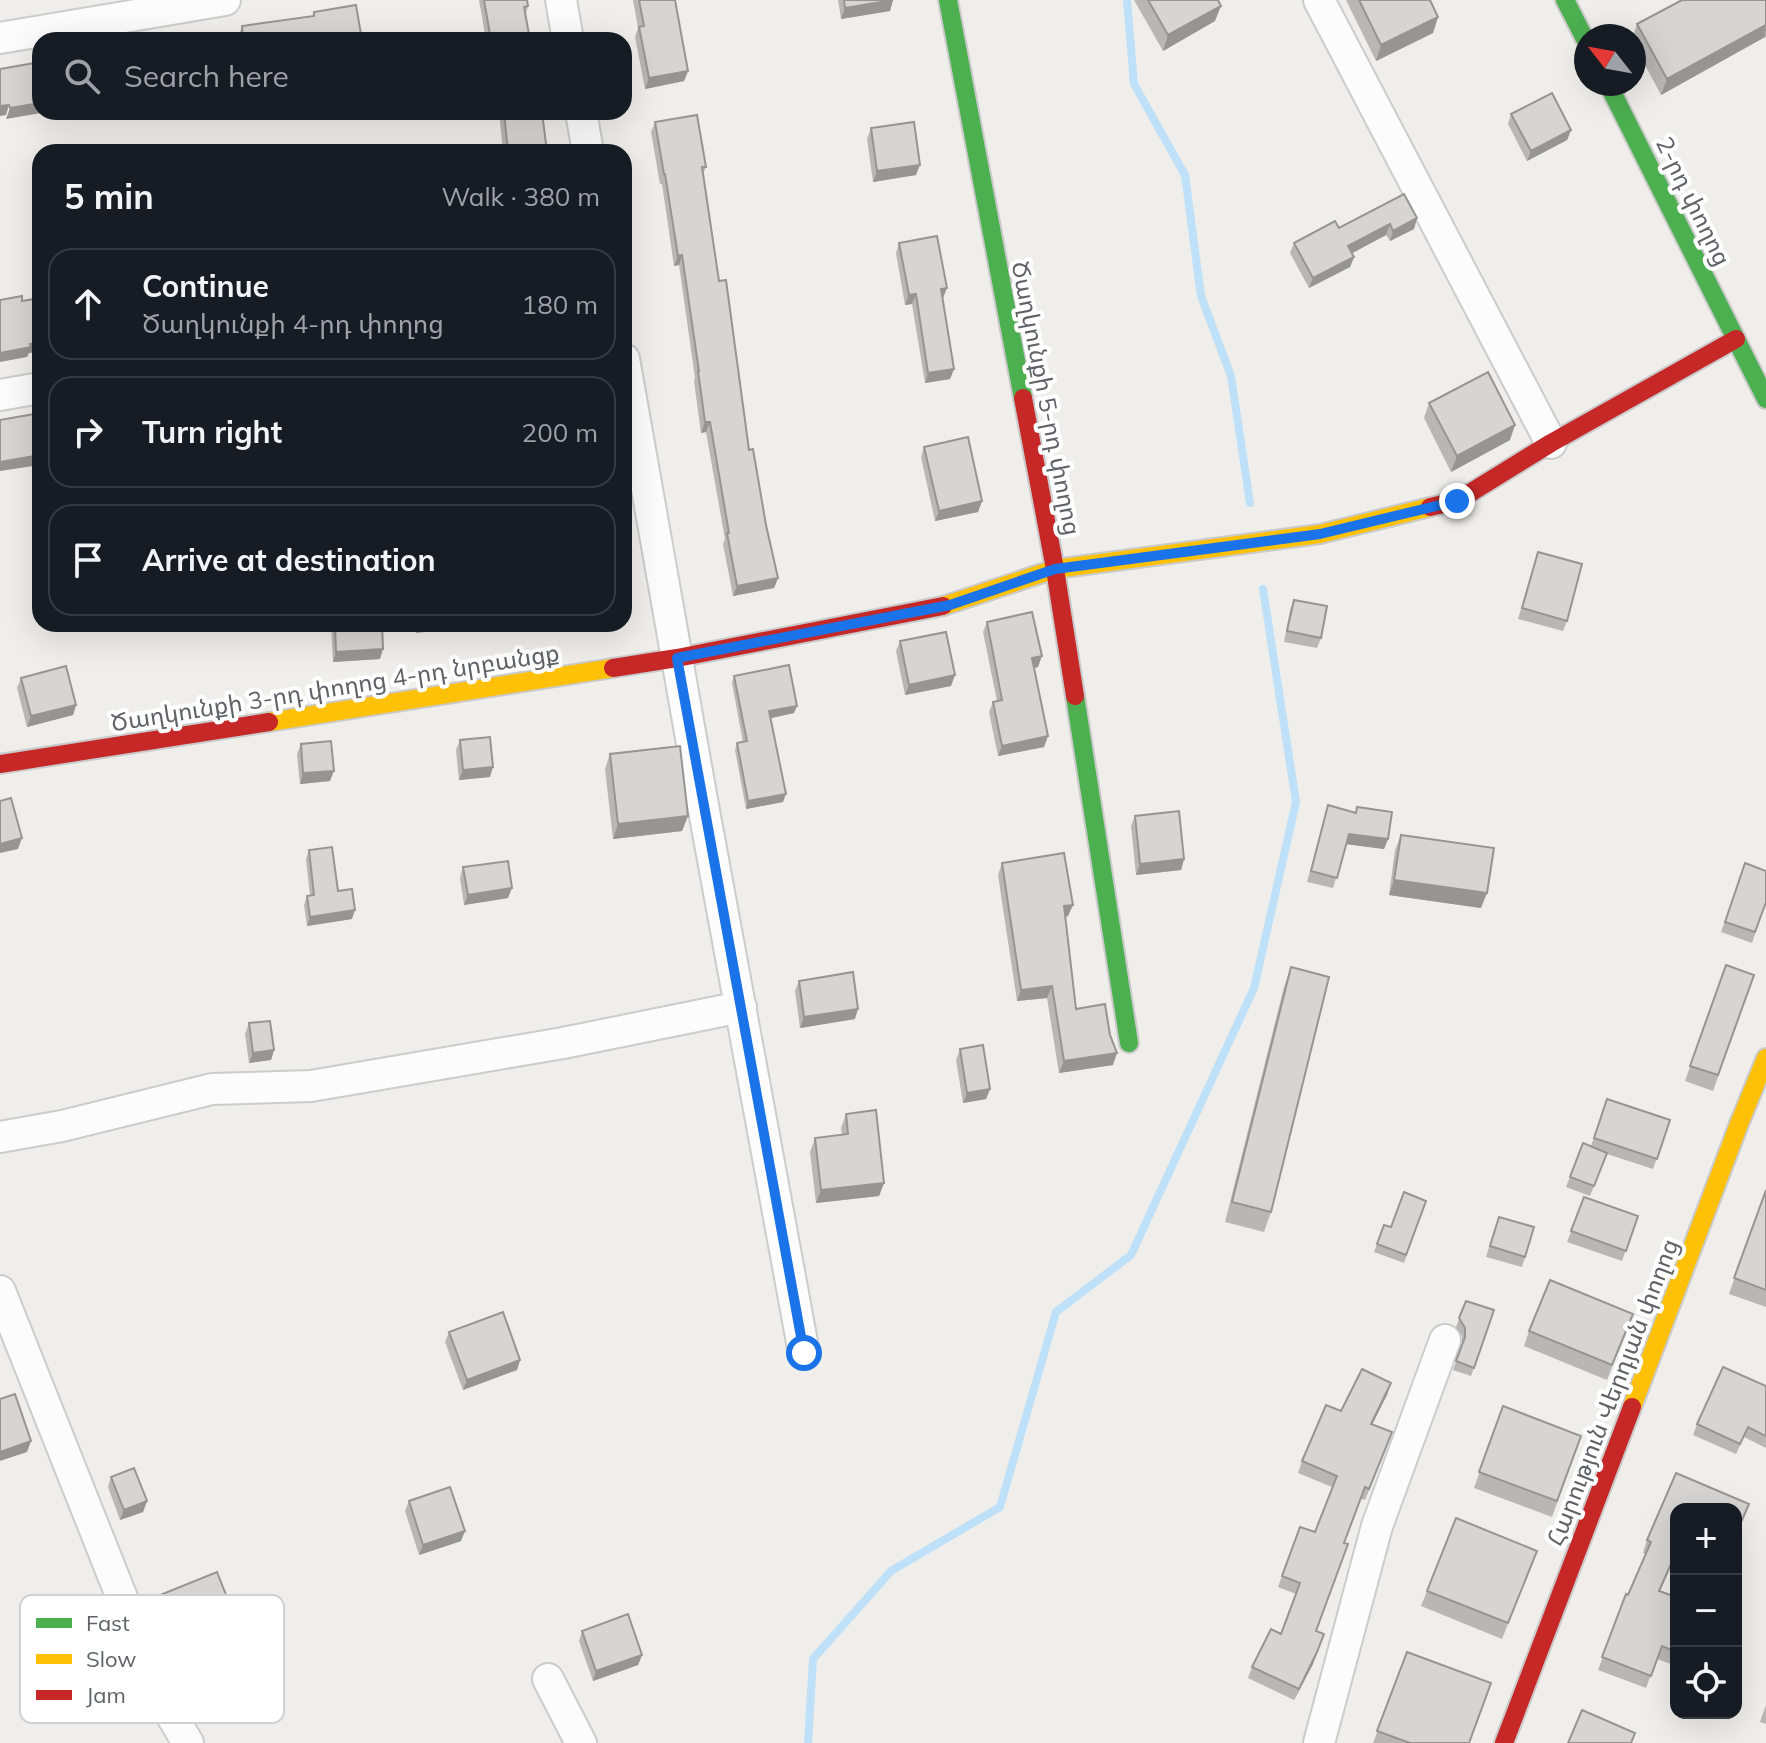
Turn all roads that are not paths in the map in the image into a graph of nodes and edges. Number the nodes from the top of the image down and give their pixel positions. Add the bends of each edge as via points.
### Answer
1 (225, 0) edge
2 (561, 0) edge
3 (948, 0) edge
4 (1319, 0) edge
5 (1565, 0) edge
6 (1577, 24) edge
7 (36, 32) edge
8 (567, 32) edge
9 (32, 33) edge
10 (0, 38) edge
11 (1614, 96) edge
12 (582, 120) edge
13 (587, 144) edge
14 (1736, 339) junction
15 (32, 389) edge
16 (0, 395) edge
17 (1766, 399) edge
18 (632, 404) edge
19 (1551, 443) junction
20 (1055, 569) junction
21 (677, 658) junction
22 (0, 764) edge
23 (741, 1007) junction
24 (1129, 1043) dead end
25 (1766, 1058) edge
26 (0, 1137) edge
27 (0, 1291) edge
28 (1445, 1340) dead end
29 (804, 1353) dead end
30 (121, 1595) edge
31 (548, 1679) dead end
32 (176, 1723) edge
33 (188, 1743) edge
34 (581, 1743) edge
35 (1319, 1743) edge
36 (1504, 1743) edge

1 - 7 street
2 - 8 street
3 - 20 street, Ծաղկունքի 5-րդ փողոց
4 - 19 street
5 - 6 street
9 - 10 street
11 - 14 street, 2-րդ փողոց
12 - 13 street
14 - 17 street, 2-րդ փողոց
14 - 19 street, Ծաղկունքի 3-րդ փողոց 4-րդ նրբանցք
15 - 16 street
18 - 21 street
19 - 20 street, Ծաղկունքի 3-րդ փողոց 4-րդ նրբանցք via 1457,501 1320,534
20 - 21 street, Ծաղկունքի 3-րդ փողոց 4-րդ նրբանցք via 950,605
20 - 24 street, Ծաղկունքի 5-րդ փողոց
21 - 22 street, Ծաղկունքի 3-րդ փողոց 4-րդ նրբանցք
21 - 23 street
23 - 26 street via 311,1086 212,1089
23 - 29 street
25 - 36 street, Հարություն Վերդյան փողոց
27 - 30 street
28 - 35 street via 1377,1526
31 - 34 street
32 - 33 street

